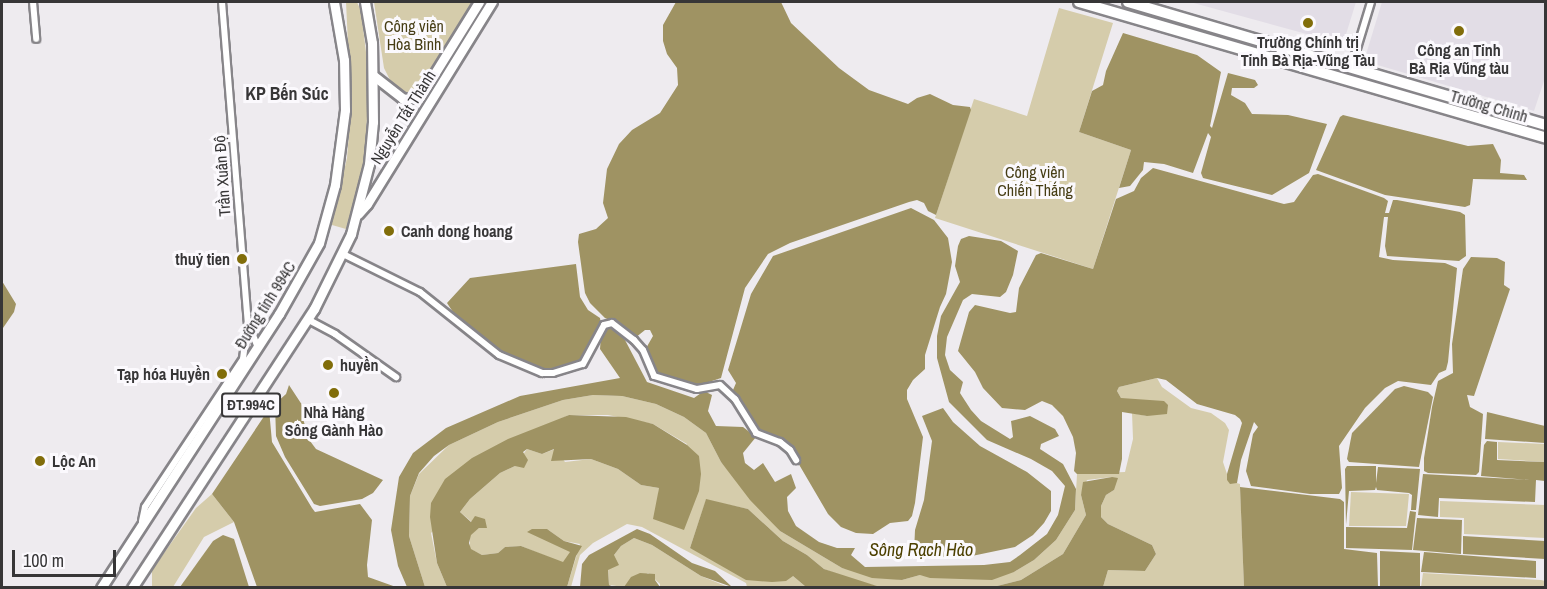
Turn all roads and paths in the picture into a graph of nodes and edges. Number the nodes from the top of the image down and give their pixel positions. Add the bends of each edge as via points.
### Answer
1 (33, 2) edge
2 (222, 2) edge
3 (334, 2) edge
4 (365, 2) edge
5 (479, 2) edge
6 (492, 2) edge
7 (1079, 2) edge
8 (1128, 2) edge
9 (1371, 2) edge
10 (36, 39) dead end
11 (1352, 68) junction
12 (374, 76) junction
13 (420, 97) junction
14 (430, 102) junction
15 (1545, 132) edge
16 (356, 216) junction
17 (343, 254) junction
18 (307, 319) junction
19 (248, 322) junction
20 (257, 346) junction
21 (396, 376) dead end
22 (796, 460) dead end
23 (141, 524) junction
24 (101, 588) edge
25 (132, 588) edge

1 - 10 street
2 - 19 street, Trần Xuân Độ
3 - 20 main road, Đường tỉnh 994C / ĐT.994C via 346,90 335,185 325,225 309,263
4 - 12 main road, ĐT.994C
5 - 13 main road, Nguyễn Tất Thành
6 - 14 main road, Nguyễn Tất Thành
7 - 15 highway, Trường Chinh
8 - 11 highway, Trường Chinh
9 - 11 street
11 - 15 highway, Trường Chinh
12 - 13 main road, Nguyễn Tất Thành via 403,99
12 - 16 main road, ĐT.994C via 371,146
13 - 14 main road
14 - 16 main road, Nguyễn Tất Thành
16 - 17 main road, ĐT.994C
17 - 18 main road, ĐT.994C
17 - 22 street via 420,292 499,355 542,373 583,364 604,325 612,323 643,350 654,375 697,389 720,385 735,399 756,433 780,442
18 - 21 street
18 - 25 main road, ĐT.994C
19 - 20 street, Trần Xuân Độ
19 - 23 street via 243,359 145,507
20 - 23 main road, Đường tỉnh 994C / ĐT.994C
23 - 24 main road, Đường tỉnh 994C / ĐT.994C

